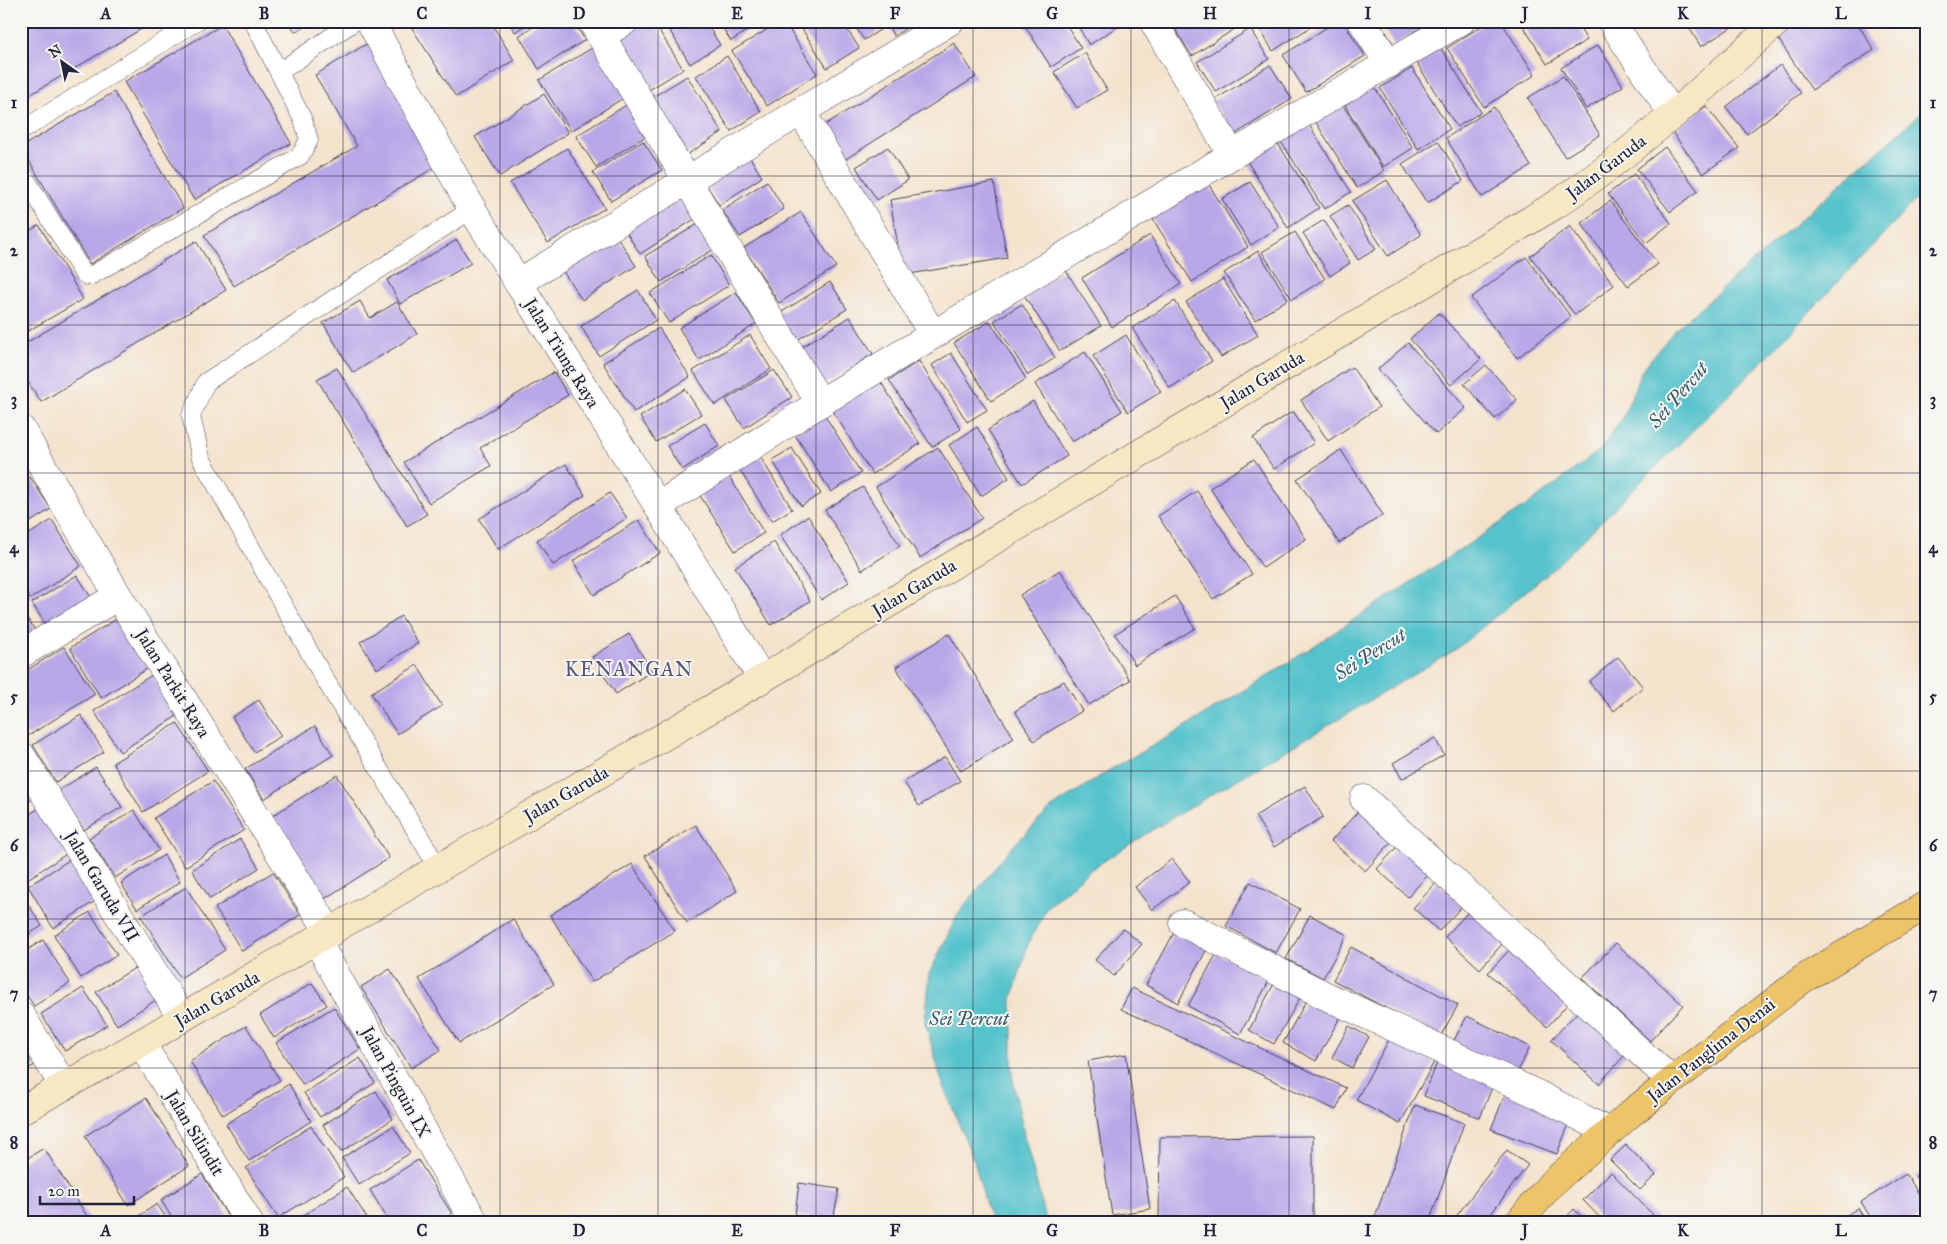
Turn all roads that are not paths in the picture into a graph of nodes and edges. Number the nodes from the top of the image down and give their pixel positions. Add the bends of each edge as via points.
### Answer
1 (197, 21) edge
2 (253, 21) edge
3 (355, 21) edge
4 (370, 21) edge
5 (625, 21) edge
6 (950, 21) edge
7 (1153, 21) edge
8 (1362, 21) edge
9 (1461, 21) edge
10 (1611, 21) edge
11 (1778, 21) edge
12 (597, 29) edge
13 (1389, 64) junction
14 (279, 72) junction
15 (801, 110) junction
16 (1673, 115) junction
17 (21, 131) edge
18 (1232, 155) junction
19 (21, 171) edge
20 (688, 179) junction
21 (472, 209) junction
22 (518, 283) junction
23 (933, 335) junction
24 (820, 403) junction
25 (21, 429) edge
26 (658, 506) junction
27 (118, 596) junction
28 (21, 654) edge
29 (762, 679) junction
30 (21, 755) edge
31 (1364, 798) dead end
32 (438, 869) junction
33 (1926, 905) edge
34 (1183, 923) dead end
35 (323, 937) junction
36 (21, 1015) edge
37 (182, 1018) junction
38 (142, 1044) junction
39 (1672, 1080) junction
40 (63, 1085) junction
41 (21, 1111) edge
42 (1609, 1132) junction
43 (249, 1223) edge
44 (476, 1223) edge
45 (1518, 1223) edge

1 - 17 lane
2 - 14 lane
3 - 14 lane
4 - 21 street, Jalan Tiung Raya
5 - 12 street
6 - 15 street
7 - 18 street
8 - 13 street
9 - 13 street
10 - 16 street
11 - 16 street, Jalan Garuda
12 - 20 street
13 - 18 street
14 - 19 lane via 303,120 309,140 300,156 92,275 82,273
15 - 20 street
15 - 23 street
16 - 29 street, Jalan Garuda via 1557,204
18 - 23 street
20 - 22 street
20 - 24 street
21 - 22 street, Jalan Tiung Raya
21 - 32 lane via 206,382 191,416 201,458 320,672
22 - 26 street, Jalan Tiung Raya
23 - 24 street
24 - 26 street
25 - 27 street, Jalan Parkit Raya
26 - 29 street, Jalan Tiung Raya
27 - 28 street
27 - 35 street, Jalan Parkit Raya
29 - 32 street, Jalan Garuda
30 - 37 street, Jalan Garuda VII
31 - 39 street
32 - 35 street, Jalan Garuda
33 - 39 main road, Jalan Panglima Denai via 1803,978
34 - 42 street via 1326,996 1541,1096
35 - 37 street, Jalan Garuda
35 - 44 street, Jalan Pinguin IX
36 - 40 street
37 - 38 street, Jalan Garuda
38 - 40 street, Jalan Garuda
38 - 43 street, Jalan Silindit
39 - 42 main road, Jalan Panglima Denai
40 - 41 street, Jalan Garuda
42 - 45 main road, Jalan Panglima Denai via 1551,1184

